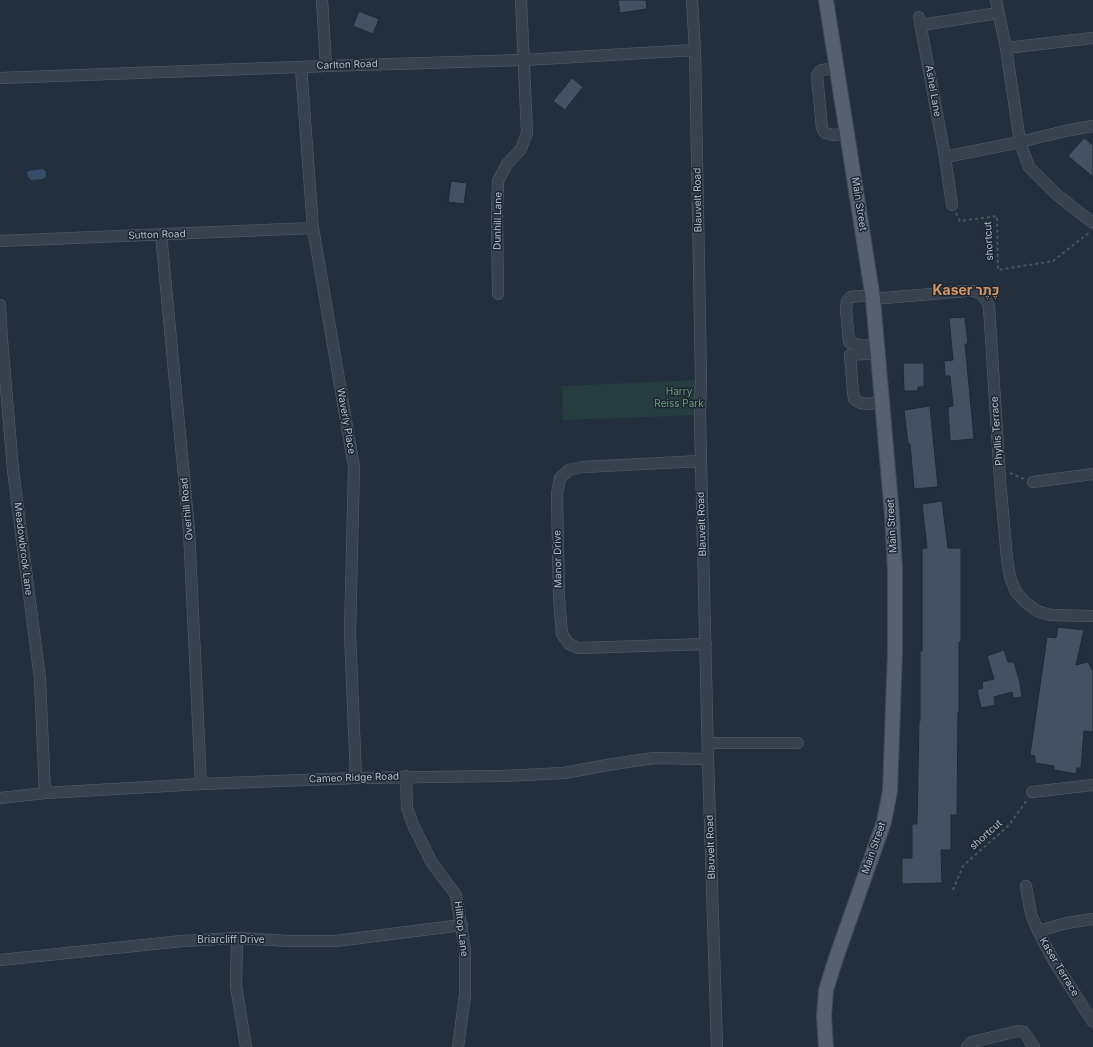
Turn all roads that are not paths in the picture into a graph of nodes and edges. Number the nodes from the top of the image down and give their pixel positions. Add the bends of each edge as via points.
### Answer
1 (322, 0) edge
2 (520, 0) edge
3 (692, 0) edge
4 (826, 0) edge
5 (996, 0) edge
6 (998, 13) junction
7 (1093, 38) edge
8 (1006, 48) junction
9 (695, 50) junction
10 (524, 60) junction
11 (326, 66) junction
12 (302, 67) junction
13 (838, 68) junction
14 (0, 78) edge
15 (1093, 126) edge
16 (848, 133) junction
17 (1020, 142) junction
18 (945, 157) junction
19 (952, 205) road end
20 (1093, 223) edge
21 (313, 228) junction
22 (160, 234) junction
23 (0, 241) edge
24 (498, 294) dead end
25 (873, 297) junction
26 (0, 305) edge
27 (878, 348) junction
28 (882, 402) junction
29 (701, 461) junction
30 (1093, 474) edge
31 (1033, 482) road end
32 (1093, 616) edge
33 (706, 644) junction
34 (708, 743) junction
35 (798, 743) dead end
36 (708, 759) junction
37 (406, 776) junction
38 (356, 778) junction
39 (201, 784) junction
40 (1093, 785) edge
41 (1032, 792) road end
42 (45, 793) junction
43 (0, 798) edge
44 (1026, 886) dead end
45 (1093, 919) edge
46 (462, 925) junction
47 (1038, 932) junction
48 (237, 938) junction
49 (0, 960) edge
50 (1093, 1022) edge
51 (246, 1047) edge
52 (458, 1047) edge
53 (717, 1047) edge
54 (826, 1047) edge
55 (967, 1047) edge
56 (1034, 1047) edge

1 - 11 street
2 - 10 street, Dunhill Lane
3 - 9 street, Blauvelt Road
4 - 13 main road, Main Street
5 - 6 street
6 - 8 street
6 - 18 street, Ashel Lane via 920,21
7 - 8 street
8 - 17 street
9 - 10 street, Carlton Road
9 - 29 street, Blauvelt Road
10 - 11 street, Carlton Road
10 - 24 street, Dunhill Lane via 527,133 521,149 498,181
11 - 12 street, Carlton Road
12 - 14 street, Carlton Road
12 - 21 street, Waverly Place
13 - 16 main road, Main Street
13 - 16 street via 822,70 817,76 822,128 825,133 833,136
15 - 17 street
16 - 25 main road, Main Street
17 - 18 street
17 - 20 street via 1029,167 1056,194
18 - 19 street, Ashel Lane
21 - 22 street, Sutton Road
21 - 38 street, Waverly Place via 354,467 350,633
22 - 23 street, Sutton Road
22 - 39 street, Overhill Road via 189,530
25 - 27 main road, Main Street
25 - 27 street via 850,297 847,301 849,342
25 - 32 street, Phyllis Terrace via 966,290 974,291 986,300 989,306 1010,577 1016,592 1037,611 1050,615
26 - 42 street, Meadowbrook Lane via 13,470 40,679
27 - 28 main road, Main Street
27 - 28 street via 850,355 852,385 854,399 860,403
28 - 54 main road, Main Street via 895,570 890,791 884,822 826,990
29 - 33 street, Blauvelt Road
29 - 33 street, Manor Drive via 583,467 569,470 560,478 557,494 559,598 562,634 569,644 578,648
30 - 31 street
33 - 34 street, Blauvelt Road
34 - 35 street
34 - 36 street, Blauvelt Road
36 - 37 street, Cameo Ridge Road via 654,758 564,773
36 - 53 street, Blauvelt Road
37 - 38 street, Cameo Ridge Road
37 - 46 street, Hilltop Lane via 407,808 414,827 432,863 456,895
38 - 39 street, Cameo Ridge Road
39 - 42 street, Cameo Ridge Road
40 - 41 street
42 - 43 street, Cameo Ridge Road
44 - 47 street, Kaser Terrace via 1031,914
45 - 47 street, Kaser Terrace via 1067,923
46 - 48 street, Briarcliff Drive via 336,942
46 - 52 street, Hilltop Lane via 465,995
47 - 50 street, Kaser Terrace
48 - 49 street, Briarcliff Drive via 182,941
48 - 51 street via 236,986
55 - 56 street via 972,1042 1018,1031 1024,1032

